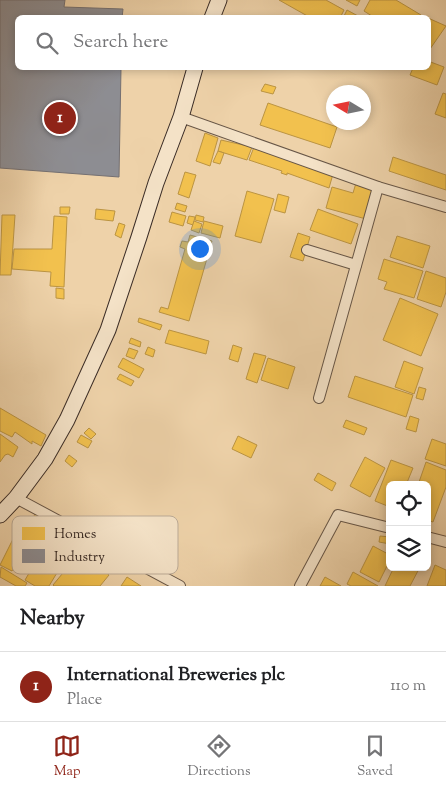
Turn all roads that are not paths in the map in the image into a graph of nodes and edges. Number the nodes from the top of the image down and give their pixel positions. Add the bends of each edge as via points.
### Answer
1 (219, 0) edge
2 (213, 15) edge
3 (194, 70) edge
4 (181, 117) junction
5 (378, 187) junction
6 (446, 207) edge
7 (307, 250) dead end
8 (356, 265) junction
9 (319, 398) dead end
10 (16, 498) junction
11 (0, 514) edge
12 (48, 516) edge
13 (386, 527) edge
14 (431, 538) edge
15 (446, 542) edge
16 (151, 574) edge
17 (167, 583) edge
18 (180, 586) edge
19 (300, 586) edge

1 - 2 main road
3 - 4 main road
4 - 5 street
4 - 10 main road via 108,330 66,420 45,458
5 - 6 street
5 - 8 street
7 - 8 street
8 - 9 street
10 - 11 main road
10 - 12 street
13 - 19 street via 338,515
14 - 15 street
16 - 17 street
17 - 18 street

